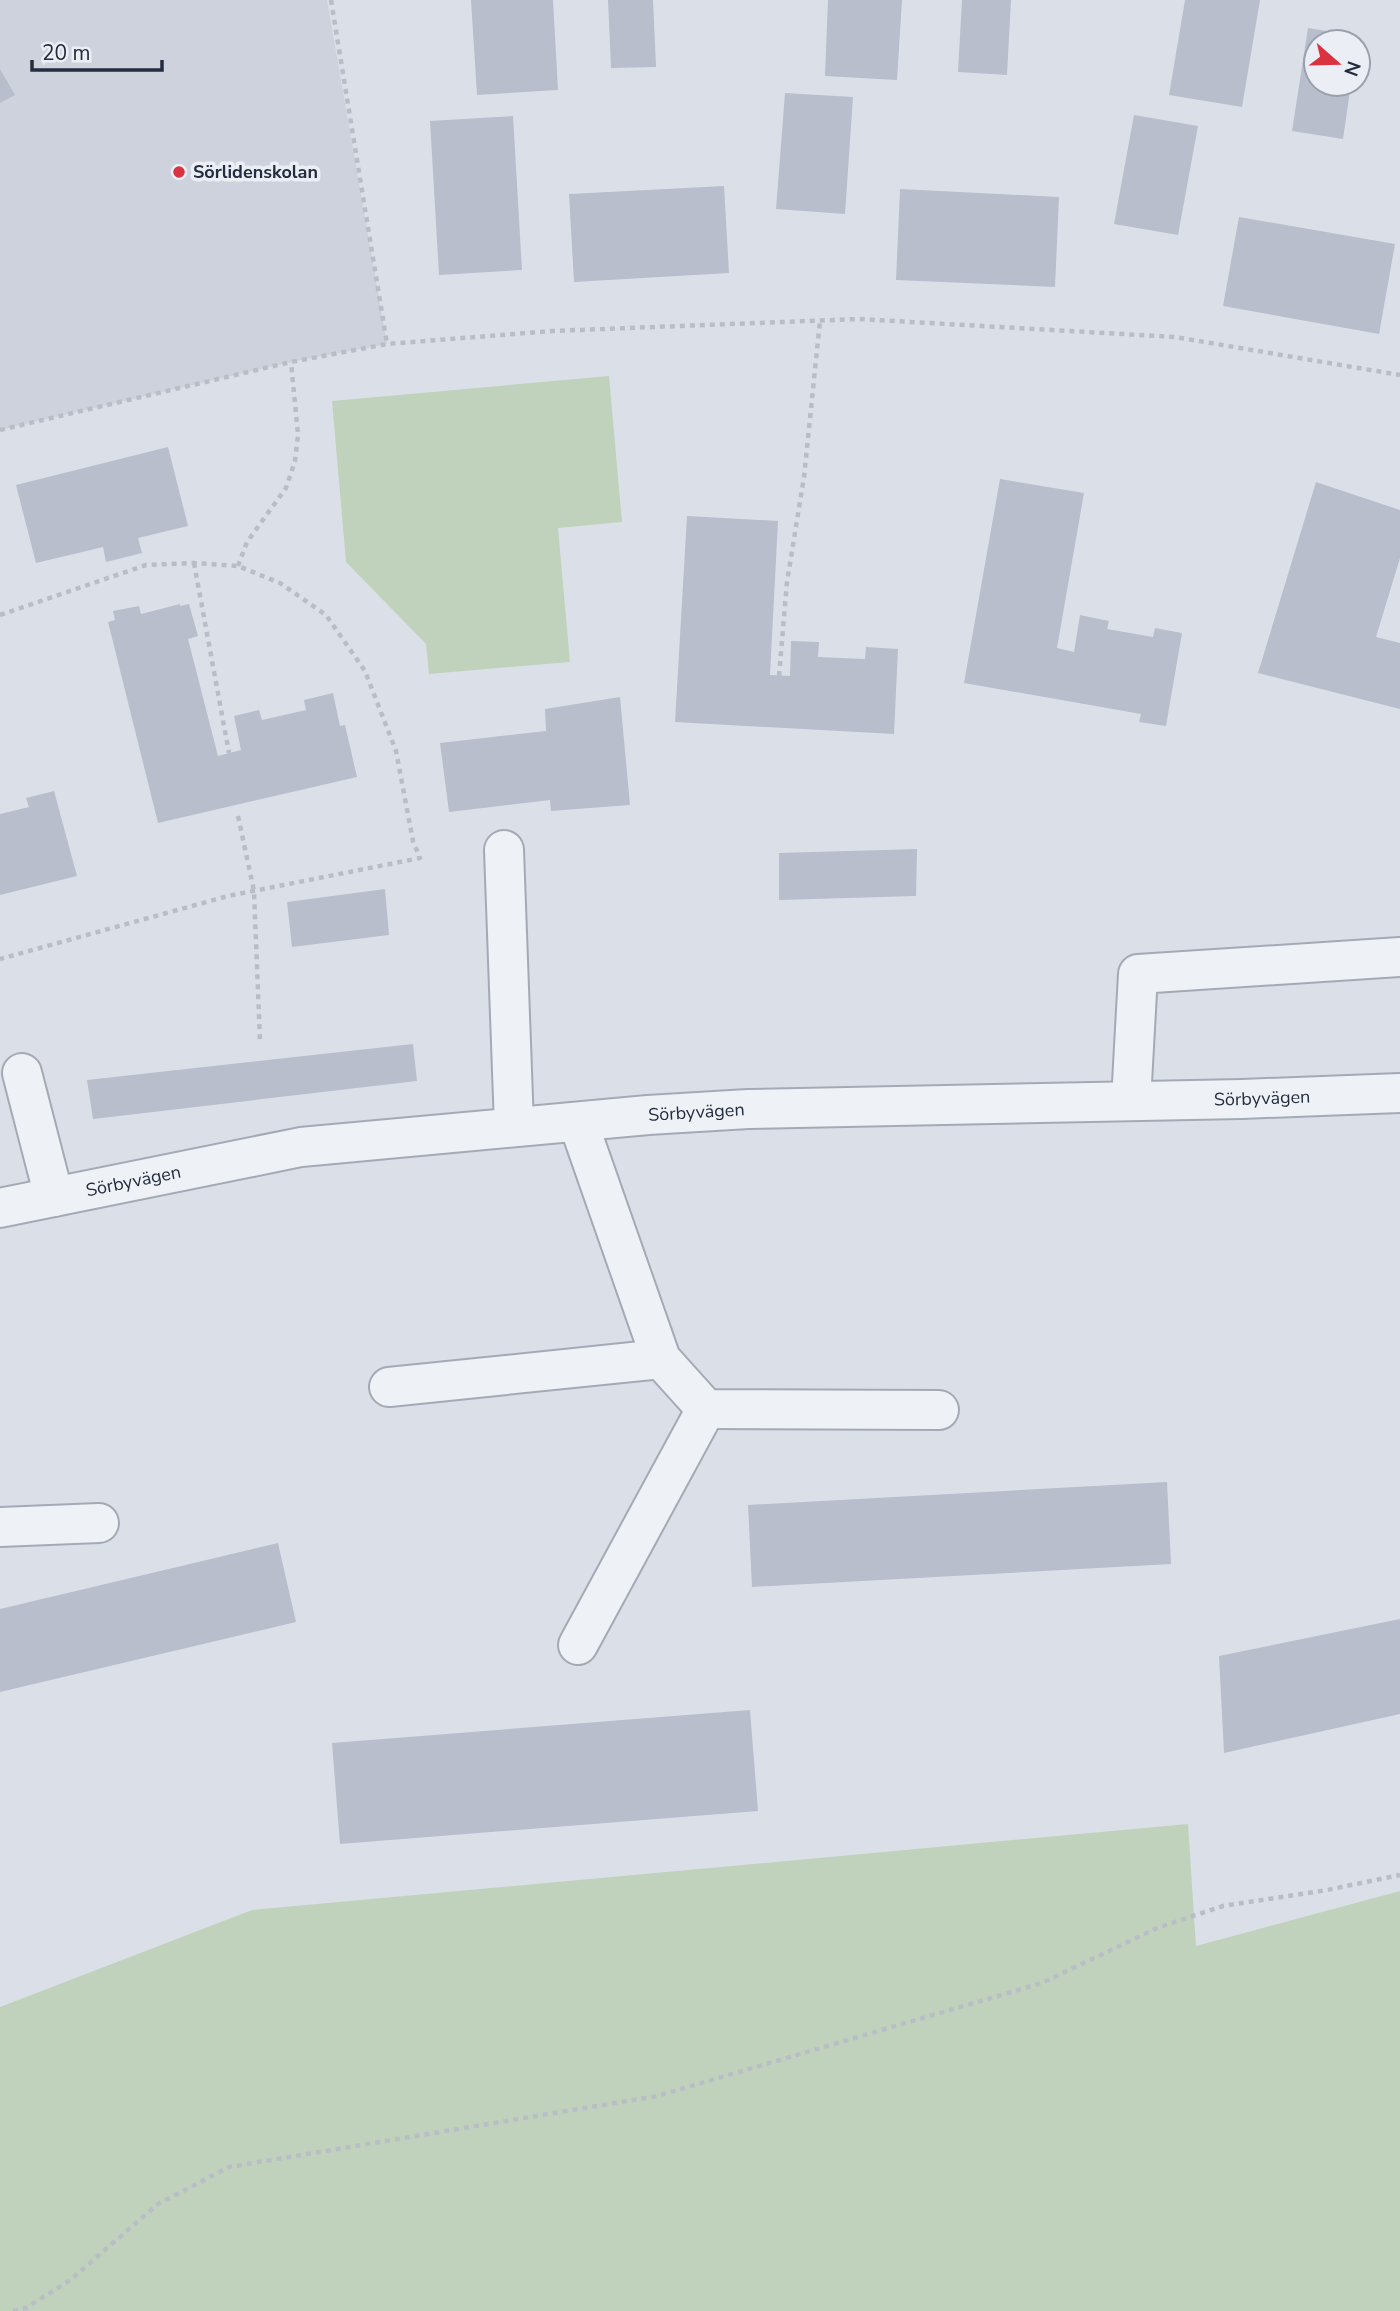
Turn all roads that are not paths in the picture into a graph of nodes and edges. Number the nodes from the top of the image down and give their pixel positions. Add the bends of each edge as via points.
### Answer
1 (504, 850) dead end
2 (1400, 957) edge
3 (22, 1073) dead end
4 (1400, 1093) edge
5 (1132, 1101) junction
6 (578, 1122) junction
7 (514, 1126) junction
8 (54, 1197) junction
9 (0, 1208) edge
10 (661, 1359) junction
11 (389, 1387) dead end
12 (706, 1409) junction
13 (939, 1410) dead end
14 (99, 1523) dead end
15 (0, 1527) edge
16 (578, 1645) dead end

1 - 7 street
2 - 5 street via 1138,974
3 - 8 street
4 - 5 street, Sörbyvägen
5 - 6 street, Sörbyvägen via 748,1109
6 - 7 street, Sörbyvägen
6 - 10 street
7 - 8 street, Sörbyvägen via 301,1147
8 - 9 street, Sörbyvägen
10 - 11 street
10 - 12 street
12 - 13 street
12 - 16 street
14 - 15 street

